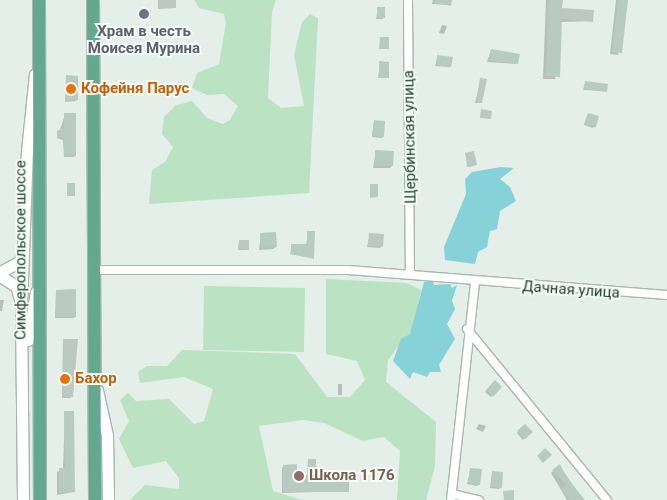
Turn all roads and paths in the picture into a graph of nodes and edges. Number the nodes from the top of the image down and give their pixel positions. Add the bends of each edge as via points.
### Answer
1 (39, 0) edge
2 (93, 0) edge
3 (408, 0) edge
4 (38, 58) junction
5 (26, 244) junction
6 (95, 270) junction
7 (410, 273) junction
8 (0, 274) edge
9 (475, 283) junction
10 (37, 287) junction
11 (667, 295) edge
12 (21, 305) junction
13 (467, 329) junction
14 (22, 366) junction
15 (96, 386) junction
16 (22, 397) junction
17 (452, 497) edge
18 (24, 500) edge
19 (30, 500) edge
20 (40, 500) edge
21 (95, 500) edge
22 (108, 500) edge
23 (479, 500) edge
24 (607, 500) edge

1 - 4 main road, Симферопольское шоссе
2 - 6 main road
3 - 7 street, Щербинская улица
4 - 5 main road via 29,115
4 - 10 main road, Симферопольское шоссе
5 - 8 main road via 19,262
5 - 12 main road
6 - 7 street, Дачная улица
6 - 15 main road
7 - 9 street, Дачная улица
8 - 12 main road via 16,286
9 - 11 street, Дачная улица
9 - 13 street
10 - 14 main road
10 - 20 main road, Симферопольское шоссе
12 - 14 main road
13 - 17 street
13 - 24 street
14 - 16 main road
15 - 21 main road
15 - 22 main road via 107,435
16 - 18 main road
16 - 19 main road
17 - 23 street

